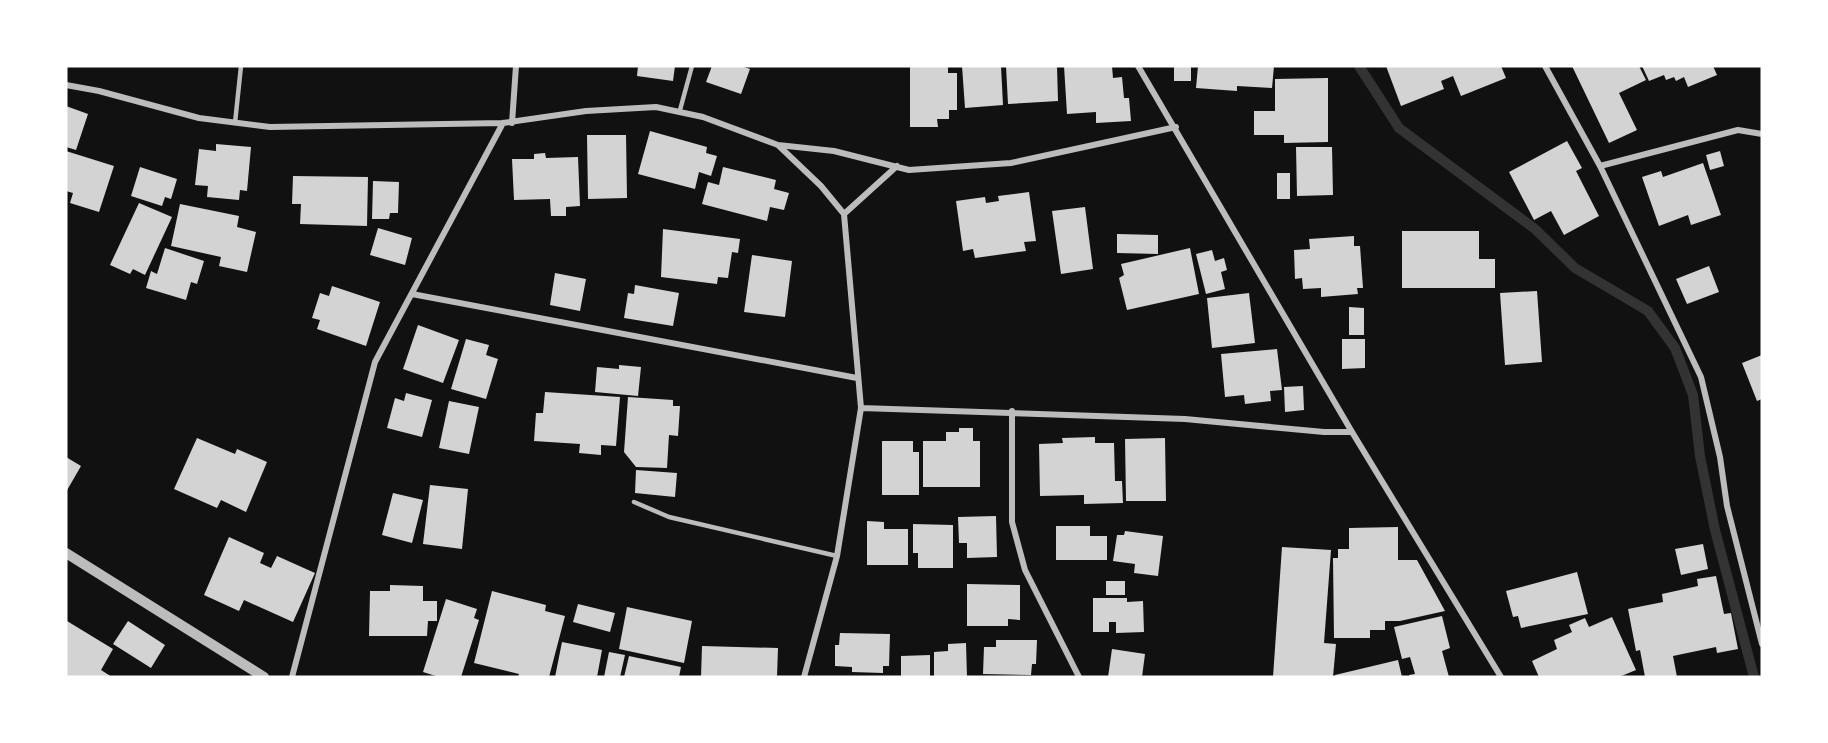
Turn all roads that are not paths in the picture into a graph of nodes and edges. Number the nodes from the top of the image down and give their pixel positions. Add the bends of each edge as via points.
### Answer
1 (241, 66) edge
2 (516, 66) edge
3 (692, 66) edge
4 (1138, 66) edge
5 (1545, 66) edge
6 (66, 86) edge
7 (680, 110) junction
8 (236, 123) junction
9 (503, 123) junction
10 (512, 123) junction
11 (1176, 127) junction
12 (1762, 134) edge
13 (778, 145) junction
14 (897, 166) junction
15 (1600, 166) junction
16 (844, 214) junction
17 (412, 294) junction
18 (857, 378) junction
19 (861, 408) junction
20 (1012, 411) junction
21 (1352, 432) junction
22 (634, 502) dead end
23 (66, 553) edge
24 (837, 556) junction
25 (1762, 644) edge
26 (264, 677) edge
27 (292, 677) edge
28 (804, 677) edge
29 (1079, 677) edge
30 (1501, 677) edge

1 - 8 lane
2 - 10 street
3 - 7 lane
4 - 11 street
5 - 15 street
6 - 8 street
7 - 10 street via 631,107
7 - 13 street
8 - 9 street via 270,127
9 - 10 street
9 - 17 street
11 - 14 street via 1011,163 909,170
11 - 21 street
12 - 15 street via 1738,130
13 - 14 street via 834,151
13 - 16 street
14 - 16 street
15 - 25 street via 1701,377 1727,506
16 - 18 street
17 - 18 street
17 - 27 street via 375,362
18 - 19 street
19 - 20 street
19 - 24 street
20 - 21 street via 1185,418
20 - 29 street via 1012,522 1025,570
21 - 30 street
22 - 24 lane via 669,517
23 - 26 street
24 - 28 street

